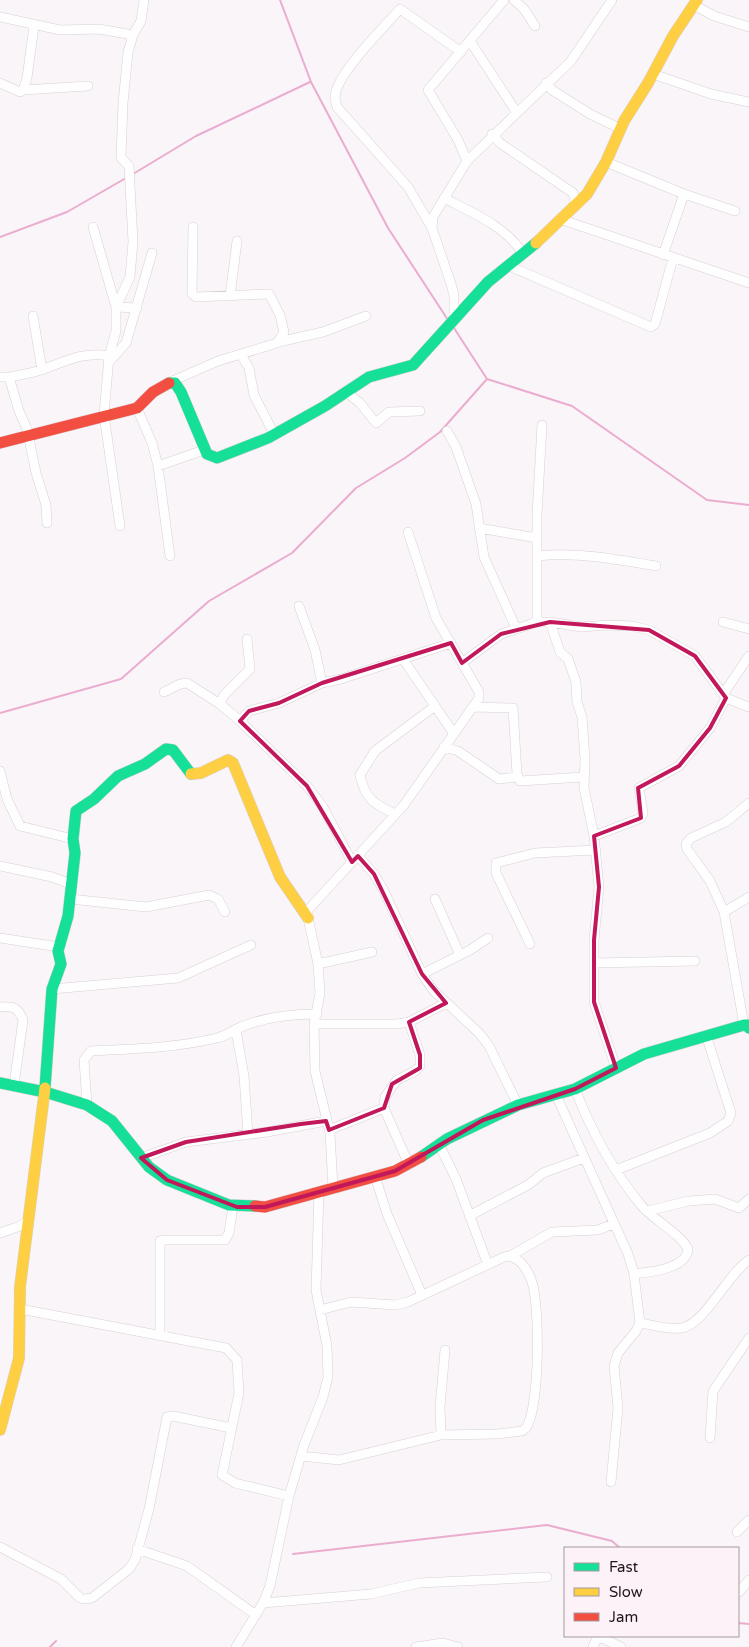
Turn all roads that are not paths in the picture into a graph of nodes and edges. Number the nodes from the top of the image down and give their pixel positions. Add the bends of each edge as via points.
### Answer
1 (144, 0) edge
2 (504, 0) edge
3 (514, 0) edge
4 (612, 0) edge
5 (695, 2) edge
6 (0, 17) edge
7 (34, 26) junction
8 (535, 26) dead end
9 (749, 27) edge
10 (133, 35) junction
11 (470, 41) junction
12 (461, 52) junction
13 (653, 74) junction
14 (0, 83) edge
15 (546, 83) junction
16 (88, 86) dead end
17 (23, 90) junction
18 (748, 98) edge
19 (517, 113) junction
20 (621, 129) junction
21 (492, 134) junction
22 (467, 160) junction
23 (606, 162) junction
24 (684, 194) junction
25 (444, 198) junction
26 (574, 208) junction
27 (735, 211) dead end
28 (560, 219) junction
29 (93, 227) dead end
30 (193, 227) dead end
31 (432, 228) junction
32 (238, 241) dead end
33 (152, 253) dead end
34 (523, 254) junction
35 (663, 255) junction
36 (673, 258) junction
37 (510, 266) junction
38 (749, 283) edge
39 (230, 296) junction
40 (116, 307) junction
41 (137, 308) junction
42 (33, 316) dead end
43 (366, 316) dead end
44 (454, 320) junction
45 (277, 342) junction
46 (241, 355) junction
47 (109, 359) junction
48 (42, 370) junction
49 (4, 377) edge
50 (170, 382) junction
51 (346, 392) junction
52 (137, 408) junction
53 (420, 411) dead end
54 (104, 415) junction
55 (542, 425) dead end
56 (447, 431) dead end
57 (274, 434) junction
58 (27, 436) junction
59 (0, 443) edge
60 (204, 450) junction
61 (158, 466) junction
62 (47, 523) dead end
63 (120, 526) dead end
64 (479, 528) junction
65 (408, 532) dead end
66 (537, 538) junction
67 (170, 556) dead end
68 (537, 556) junction
69 (656, 566) dead end
70 (299, 606) dead end
71 (537, 622) junction
72 (550, 622) junction
73 (723, 622) dead end
74 (516, 628) junction
75 (749, 629) edge
76 (247, 639) dead end
77 (451, 643) junction
78 (749, 656) edge
79 (403, 659) junction
80 (462, 663) junction
81 (322, 683) junction
82 (164, 692) dead end
83 (725, 696) junction
84 (220, 704) junction
85 (435, 706) junction
86 (474, 707) junction
87 (749, 707) edge
88 (240, 721) junction
89 (454, 734) junction
90 (444, 747) junction
91 (0, 772) edge
92 (518, 777) junction
93 (584, 777) junction
94 (749, 803) edge
95 (396, 814) junction
96 (594, 836) junction
97 (73, 839) junction
98 (596, 850) junction
99 (355, 859) junction
100 (0, 866) edge
101 (72, 884) junction
102 (749, 897) edge
103 (70, 899) junction
104 (435, 899) dead end
105 (225, 912) dead end
106 (724, 912) junction
107 (308, 918) junction
108 (0, 938) edge
109 (488, 938) dead end
110 (530, 944) dead end
111 (251, 945) dead end
112 (59, 947) junction
113 (372, 952) dead end
114 (460, 955) junction
115 (695, 961) dead end
116 (594, 963) junction
117 (318, 964) junction
118 (422, 974) junction
119 (52, 989) junction
120 (446, 1002) junction
121 (0, 1007) edge
122 (317, 1014) junction
123 (409, 1022) junction
124 (314, 1024) junction
125 (747, 1026) edge
126 (236, 1030) junction
127 (706, 1035) junction
128 (616, 1068) junction
129 (0, 1084) edge
130 (14, 1085) junction
131 (575, 1089) junction
132 (46, 1092) junction
133 (556, 1095) junction
134 (87, 1105) junction
135 (518, 1105) junction
136 (384, 1108) junction
137 (328, 1125) junction
138 (248, 1134) junction
139 (439, 1144) junction
140 (141, 1158) junction
141 (584, 1158) junction
142 (409, 1165) junction
143 (616, 1170) junction
144 (375, 1176) junction
145 (333, 1188) junction
146 (319, 1192) junction
147 (749, 1199) edge
148 (233, 1206) junction
149 (647, 1211) junction
150 (469, 1216) junction
151 (30, 1219) junction
152 (613, 1224) junction
153 (0, 1233) edge
154 (510, 1256) junction
155 (749, 1260) edge
156 (488, 1266) junction
157 (634, 1274) junction
158 (422, 1295) junction
159 (20, 1308) junction
160 (320, 1310) junction
161 (640, 1323) junction
162 (160, 1334) junction
163 (749, 1338) edge
164 (445, 1350) dead end
165 (231, 1428) junction
166 (0, 1430) edge
167 (441, 1435) junction
168 (710, 1438) dead end
169 (301, 1456) junction
170 (611, 1482) dead end
171 (289, 1496) junction
172 (749, 1520) edge
173 (737, 1532) dead end
174 (0, 1547) edge
175 (137, 1548) junction
176 (547, 1577) dead end
177 (749, 1580) edge
178 (739, 1592) dead end
179 (263, 1603) junction
180 (256, 1614) junction
181 (236, 1647) edge
182 (416, 1647) edge
183 (458, 1647) edge
184 (593, 1647) edge
185 (621, 1647) edge

1 - 10 street via 141,21
2 - 11 street
3 - 8 street
4 - 15 street via 571,61
5 - 9 street via 714,16
5 - 13 street
6 - 7 street
7 - 10 street via 60,30 100,29
7 - 17 street
10 - 40 street via 128,52 121,156 129,166 133,242 130,277
11 - 12 street
11 - 19 street
12 - 22 street via 428,90
12 - 31 street via 400,9 365,48 334,96 337,107 408,187
13 - 18 street via 711,94
13 - 20 street
14 - 17 street via 20,92
15 - 19 street
15 - 20 street via 590,114
16 - 17 street
19 - 21 street
20 - 23 street
21 - 22 street
21 - 26 street via 500,143 573,193
22 - 25 street
23 - 24 street
23 - 26 street via 587,194
24 - 27 street
24 - 35 street
25 - 31 street via 433,217
25 - 34 street via 512,239
26 - 28 street
28 - 34 street
28 - 35 street
29 - 40 street
30 - 39 street via 192,294 196,297
31 - 44 street via 451,284
32 - 39 street
33 - 41 street
34 - 37 street
35 - 36 street
36 - 37 street via 655,324 651,327
36 - 38 street
37 - 44 street via 488,282
39 - 45 street via 269,294 280,315 284,332
40 - 41 street
40 - 47 street via 116,330
41 - 47 street via 126,343
42 - 48 street
43 - 45 street via 323,332
44 - 51 street via 413,364 369,377
45 - 46 street
46 - 50 street via 218,361
46 - 57 street via 249,368 254,395
47 - 48 street via 96,353 68,359
47 - 54 street
48 - 49 street
49 - 58 street via 26,424
50 - 52 street via 153,392
50 - 60 street via 181,392
51 - 53 street via 376,423 389,412
51 - 57 street
52 - 54 street
52 - 61 street
54 - 58 street
54 - 63 street
55 - 66 street
56 - 64 street via 466,472 476,504
57 - 60 street via 217,458
58 - 59 street
58 - 62 street via 46,505
60 - 61 street
61 - 67 street
64 - 66 street
64 - 74 street via 484,557
65 - 77 street via 436,618
66 - 68 street
68 - 69 street via 564,553
68 - 71 street
70 - 81 street via 315,650
71 - 72 street
71 - 74 street
72 - 83 street via 649,630 695,656
72 - 93 street via 560,652 568,659 576,682 583,725
73 - 75 street
74 - 80 street via 501,634
76 - 84 street via 250,669 224,695
77 - 79 street
77 - 80 street
78 - 83 street
79 - 81 street via 341,680
79 - 85 street
80 - 86 street via 479,692
81 - 88 street via 279,703 249,711
82 - 84 street via 187,683
83 - 87 street
83 - 96 street via 710,728 679,766 640,788 641,818
84 - 88 street
85 - 89 street
85 - 95 street via 375,750 360,774 364,791 378,806
86 - 89 street
86 - 92 street via 509,706 514,710
88 - 99 street via 307,786
89 - 90 street
90 - 92 street via 458,751 499,779
90 - 95 street
91 - 97 street via 6,799 20,826
92 - 93 street via 522,781
93 - 96 street
94 - 106 street via 726,822 690,838 686,844
95 - 99 street
96 - 98 street
97 - 101 street
97 - 107 street via 74,817 78,809 118,776 145,764 166,749 173,750 190,774 201,773 228,760 243,785 280,877
98 - 110 street via 535,853 496,863 496,873
98 - 116 street via 599,887
99 - 107 street via 314,901 308,910
99 - 118 street via 374,874 384,891
100 - 101 street via 52,876
101 - 103 street
102 - 106 street
103 - 105 street via 146,907 209,895 218,899
103 - 112 street
104 - 114 street
106 - 125 street
107 - 117 street
108 - 112 street
109 - 114 street
111 - 119 street via 178,978
112 - 119 street via 61,964
113 - 117 street
114 - 118 street
115 - 116 street
116 - 128 street via 595,1009
117 - 122 street via 320,993
118 - 120 street
119 - 132 street
120 - 123 street
120 - 135 street via 489,1046
121 - 130 street via 13,1006 20,1010 23,1020
122 - 124 street
122 - 126 street via 285,1015
123 - 124 street via 379,1026
123 - 136 street via 420,1055 420,1066 392,1084 385,1097
124 - 137 street via 315,1071
125 - 127 street
126 - 134 street via 200,1041 90,1051 84,1060
126 - 138 street via 244,1076
127 - 128 street via 644,1054
127 - 143 street via 730,1113 728,1121 710,1133
128 - 131 street
129 - 130 street
130 - 132 street
131 - 133 street
131 - 143 street via 591,1128
132 - 134 street
132 - 151 street
133 - 135 street
133 - 141 street
134 - 140 street via 112,1121
135 - 139 street
136 - 137 street
136 - 142 street
137 - 138 street
137 - 145 street
138 - 140 street via 186,1142
139 - 142 street
139 - 150 street
140 - 148 street via 167,1180
141 - 150 street via 543,1173 528,1185
141 - 152 street
142 - 144 street
143 - 149 street
144 - 145 street
144 - 158 street via 387,1214
145 - 146 street
146 - 148 street via 266,1207
146 - 160 street via 315,1271
147 - 149 street via 739,1208 715,1200 689,1201
148 - 162 street via 228,1238 160,1242
149 - 157 street via 686,1244 688,1253 675,1264
150 - 156 street
151 - 153 street
151 - 159 street
152 - 154 street via 598,1230 552,1232
152 - 157 street
154 - 156 street
154 - 167 street via 525,1267 534,1293 538,1364 528,1425 522,1431
155 - 161 street via 711,1305 685,1328
156 - 158 street
157 - 161 street
158 - 160 street via 395,1305 351,1302
159 - 162 street
159 - 166 street via 19,1358
160 - 169 street via 328,1346 328,1377
161 - 170 street via 618,1353 614,1366 618,1408
162 - 165 street via 226,1348 233,1353 239,1392
163 - 168 street via 713,1391
164 - 167 street
165 - 171 street via 223,1476 236,1483
165 - 175 street via 167,1417 149,1509
167 - 169 street via 340,1460
169 - 171 street
171 - 179 street via 270,1586
172 - 173 street
174 - 175 street via 61,1579 84,1599 92,1598 129,1569
175 - 180 street via 187,1566
176 - 179 street via 419,1583 371,1594
177 - 178 street
179 - 180 street
180 - 181 street
182 - 183 street via 443,1643
184 - 185 street via 596,1640 602,1638

